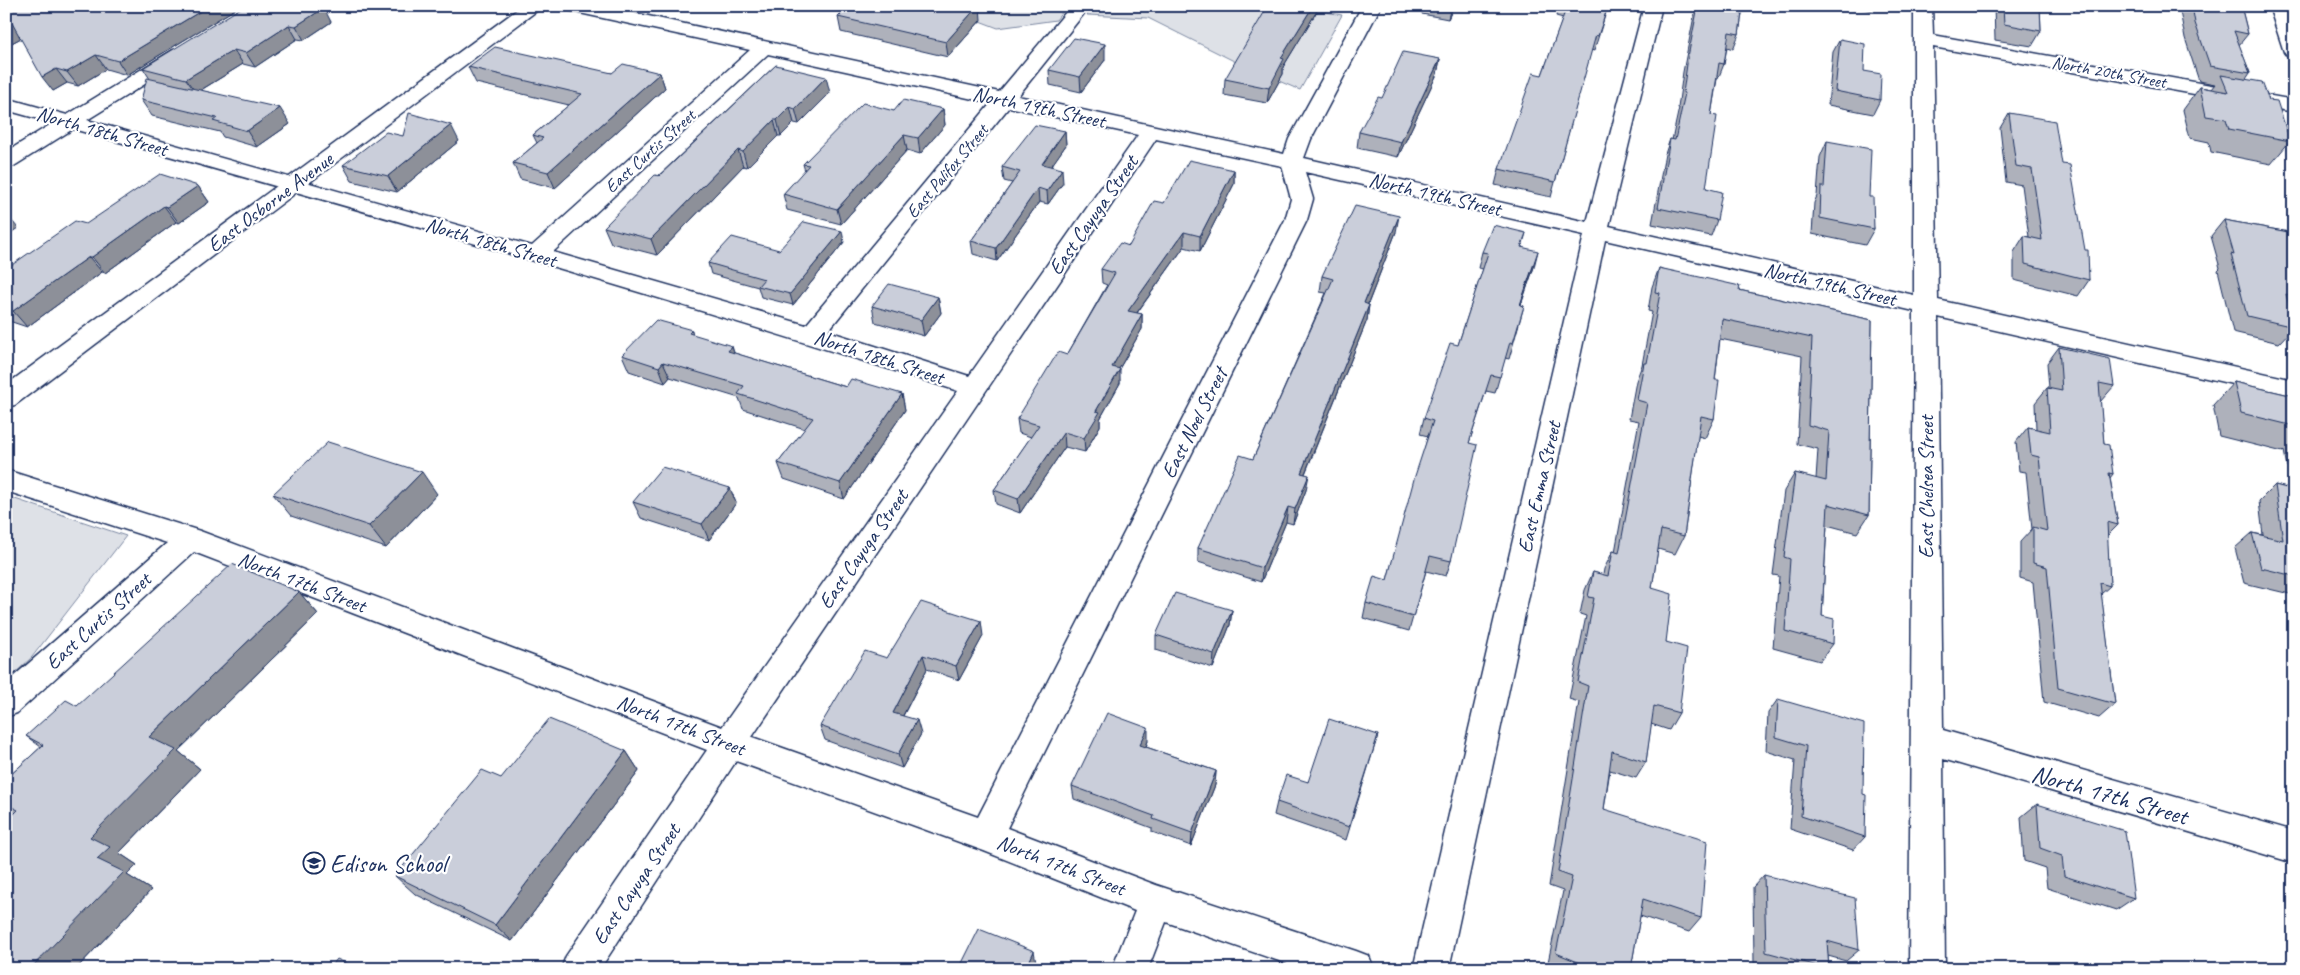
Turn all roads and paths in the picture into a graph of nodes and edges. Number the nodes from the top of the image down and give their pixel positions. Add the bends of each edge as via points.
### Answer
1 (534, 6) edge
2 (575, 6) edge
3 (1081, 6) edge
4 (1372, 6) edge
5 (1653, 6) edge
6 (1923, 6) edge
7 (2278, 6) edge
8 (1924, 39) junction
9 (200, 42) edge
10 (763, 48) junction
11 (2294, 52) edge
12 (1006, 100) junction
13 (6, 104) edge
14 (2294, 106) edge
15 (69, 122) junction
16 (1151, 131) junction
17 (6, 161) edge
18 (1292, 162) junction
19 (294, 184) junction
20 (1596, 231) junction
21 (536, 255) junction
22 (1926, 306) junction
23 (811, 335) junction
24 (974, 387) junction
25 (2294, 389) edge
26 (6, 398) edge
27 (6, 480) edge
28 (190, 539) junction
29 (6, 703) edge
30 (1926, 740) junction
31 (729, 744) junction
32 (986, 836) junction
33 (2294, 847) edge
34 (1156, 902) junction
35 (579, 969) edge
36 (1130, 969) edge
37 (1356, 969) edge
38 (1432, 969) edge
39 (1927, 969) edge

1 - 19 street, East Osborne Avenue
2 - 10 street, North 19th Street
3 - 12 street, East Palifox Street
4 - 18 street via 1300,139
5 - 20 street, East Emma Street
6 - 8 street, East Chelsea Street
7 - 11 street
8 - 14 street, North 20th Street
8 - 22 street, East Chelsea Street
9 - 15 street
10 - 12 street, North 19th Street
10 - 21 street, East Curtis Street
12 - 16 street, North 19th Street
12 - 23 street, East Palifox Street
13 - 15 street, North 18th Street
15 - 17 street
15 - 19 street, North 18th Street
16 - 18 street, North 19th Street
16 - 24 street, East Cayuga Street
18 - 20 street, North 19th Street
18 - 32 street, East Noel Street via 1302,199 1296,220
19 - 21 street, North 18th Street
19 - 26 street, East Osborne Avenue
20 - 22 street, North 19th Street
20 - 38 street, East Emma Street
21 - 23 street, North 18th Street
22 - 25 street, North 19th Street
22 - 30 street, East Chelsea Street
23 - 24 street, North 18th Street
24 - 31 street, East Cayuga Street
27 - 28 street, North 17th Street
28 - 29 street, East Curtis Street
28 - 31 street, North 17th Street
30 - 33 street, North 17th Street
30 - 39 street, East Chelsea Street
31 - 32 street, North 17th Street
31 - 35 street, East Cayuga Street
32 - 34 street, North 17th Street
34 - 36 street
34 - 37 street, North 17th Street

